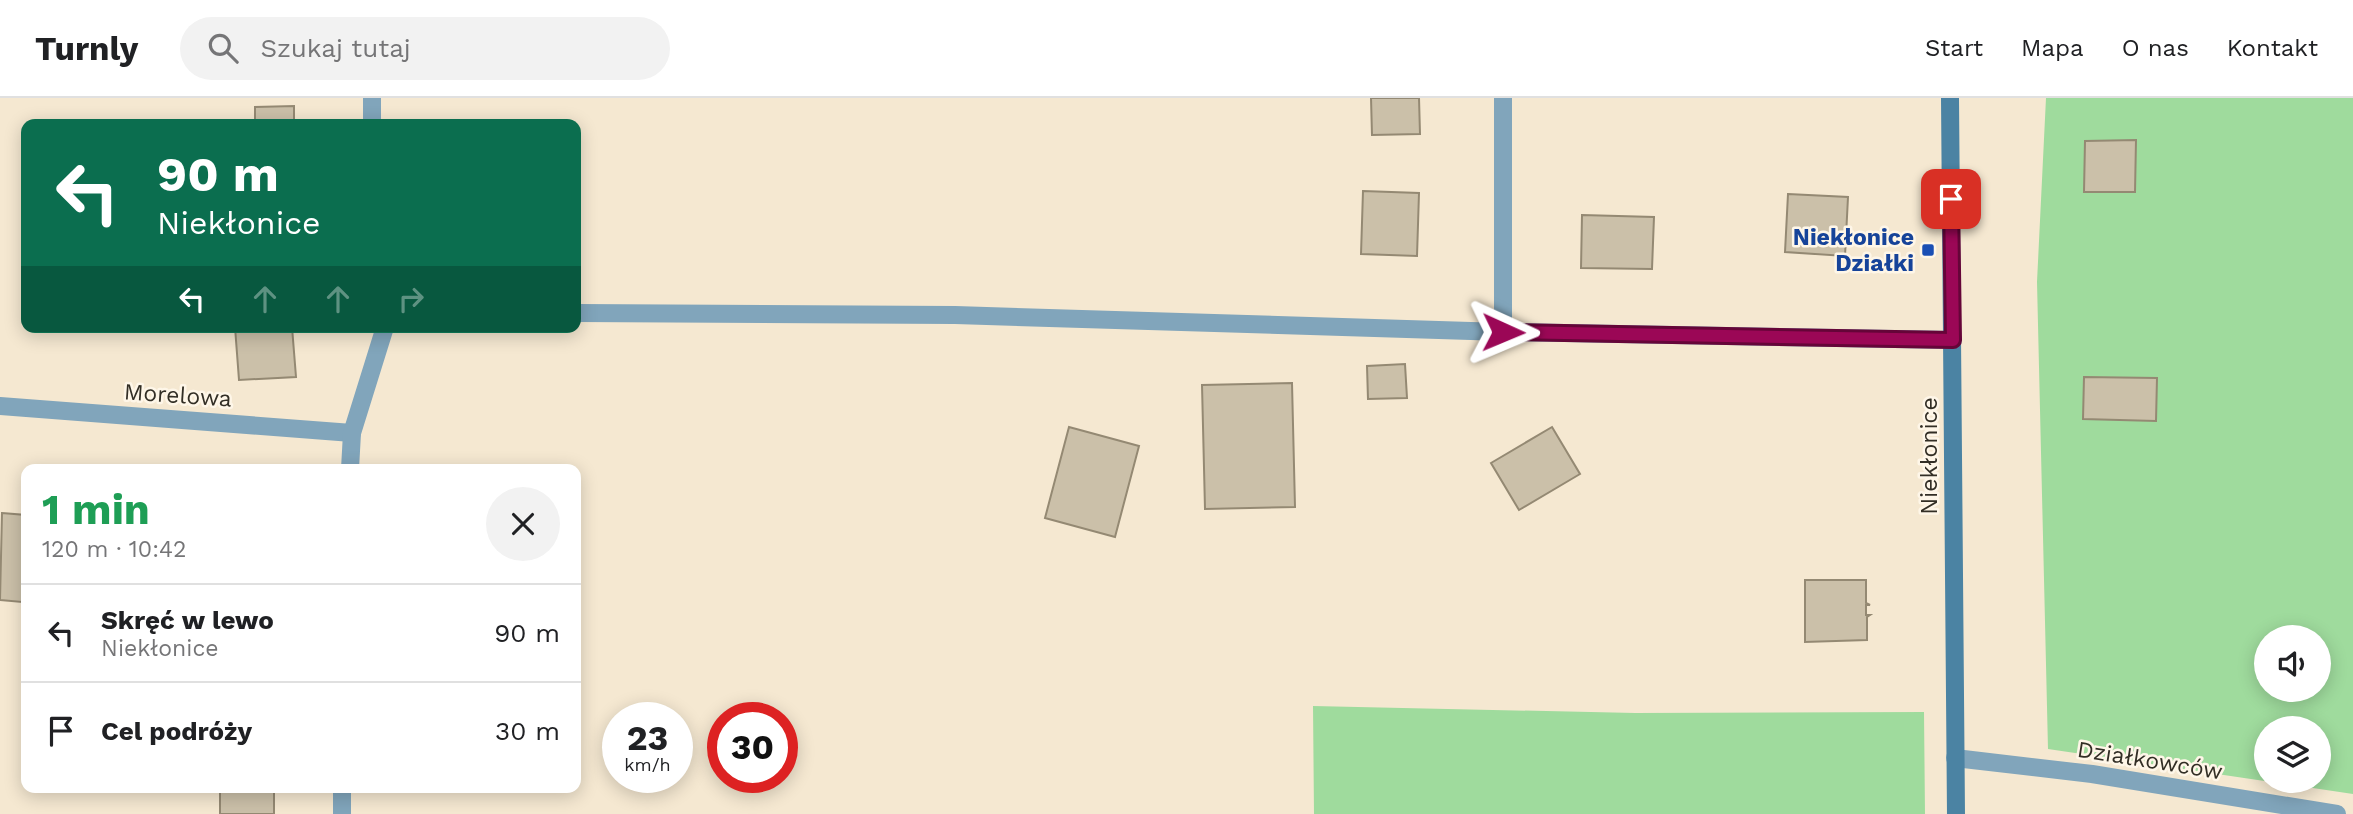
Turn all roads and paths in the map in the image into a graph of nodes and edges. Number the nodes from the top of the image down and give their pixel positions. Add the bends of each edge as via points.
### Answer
1 (372, 98) edge
2 (1503, 98) edge
3 (1950, 98) edge
4 (372, 119) edge
5 (581, 313) edge
6 (1503, 332) junction
7 (383, 333) edge
8 (1953, 340) junction
9 (0, 406) edge
10 (352, 433) junction
11 (350, 464) edge
12 (1955, 758) junction
13 (342, 793) edge
14 (342, 814) edge
15 (1956, 814) edge
16 (2337, 814) edge

1 - 4 street
2 - 6 street
3 - 8 street, Niekłonice
5 - 6 street via 956,315
6 - 8 street
7 - 10 street
8 - 12 street, Niekłonice
9 - 10 street, Morelowa
10 - 11 street
12 - 15 street, Niekłonice
12 - 16 street, Działkowców via 2092,774
13 - 14 street

